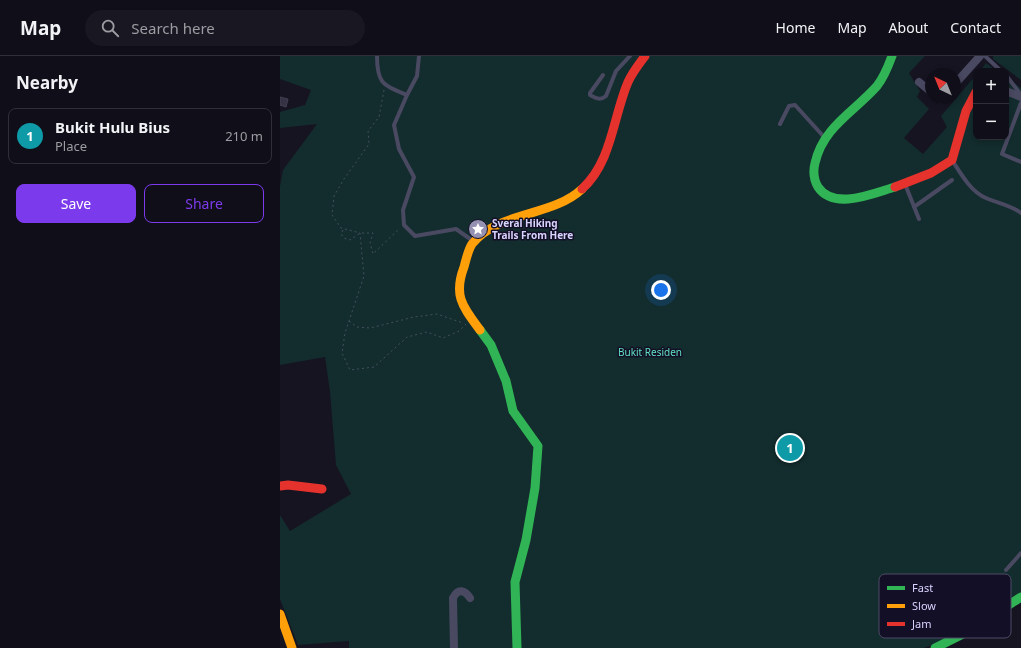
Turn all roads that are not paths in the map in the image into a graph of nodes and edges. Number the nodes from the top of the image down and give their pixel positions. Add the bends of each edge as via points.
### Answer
1 (377, 56) edge
2 (419, 56) edge
3 (630, 56) edge
4 (645, 56) edge
5 (892, 56) edge
6 (980, 56) edge
7 (985, 56) edge
8 (998, 68) edge
9 (603, 75) dead end
10 (961, 77) edge
11 (1009, 79) edge
12 (919, 82) dead end
13 (925, 87) edge
14 (1009, 93) edge
15 (407, 95) junction
16 (1021, 96) edge
17 (1021, 103) edge
18 (972, 108) edge
19 (780, 124) dead end
20 (824, 137) junction
21 (952, 160) junction
22 (1021, 162) edge
23 (952, 180) dead end
24 (905, 183) junction
25 (914, 207) junction
26 (1021, 213) edge
27 (919, 219) dead end
28 (473, 242) junction
29 (280, 486) edge
30 (322, 489) dead end
31 (1021, 553) edge
32 (1006, 570) dead end
33 (1021, 596) edge
34 (470, 598) dead end
35 (1011, 603) edge
36 (280, 614) edge
37 (955, 638) edge
38 (292, 648) edge
39 (454, 648) edge
40 (517, 648) edge
41 (935, 648) edge

1 - 15 lane via 377,71 385,86
2 - 15 lane via 417,76
3 - 9 lane via 616,71 606,96 598,99 590,93
4 - 28 street via 628,81 608,149 592,180 580,191 562,201 492,226
5 - 20 street via 886,72 878,83
6 - 10 street
7 - 8 lane
11 - 16 lane
12 - 13 street
14 - 16 street
15 - 28 lane via 394,125 399,149 414,176 403,210 404,224 415,236 456,229
17 - 22 lane via 1002,154
18 - 21 street
19 - 20 lane via 789,106 795,105
20 - 24 street via 814,160 814,174 817,185 827,196 833,199 852,198
21 - 24 street via 937,172
21 - 26 lane via 962,176 980,195
23 - 25 lane
24 - 25 lane
25 - 27 lane
28 - 40 street via 459,285 462,306 468,322 491,346 496,355 515,417 538,446 535,488 526,540 515,582
29 - 30 street
31 - 32 lane
33 - 35 street
34 - 39 street via 463,590 453,598
36 - 38 street
37 - 41 street

